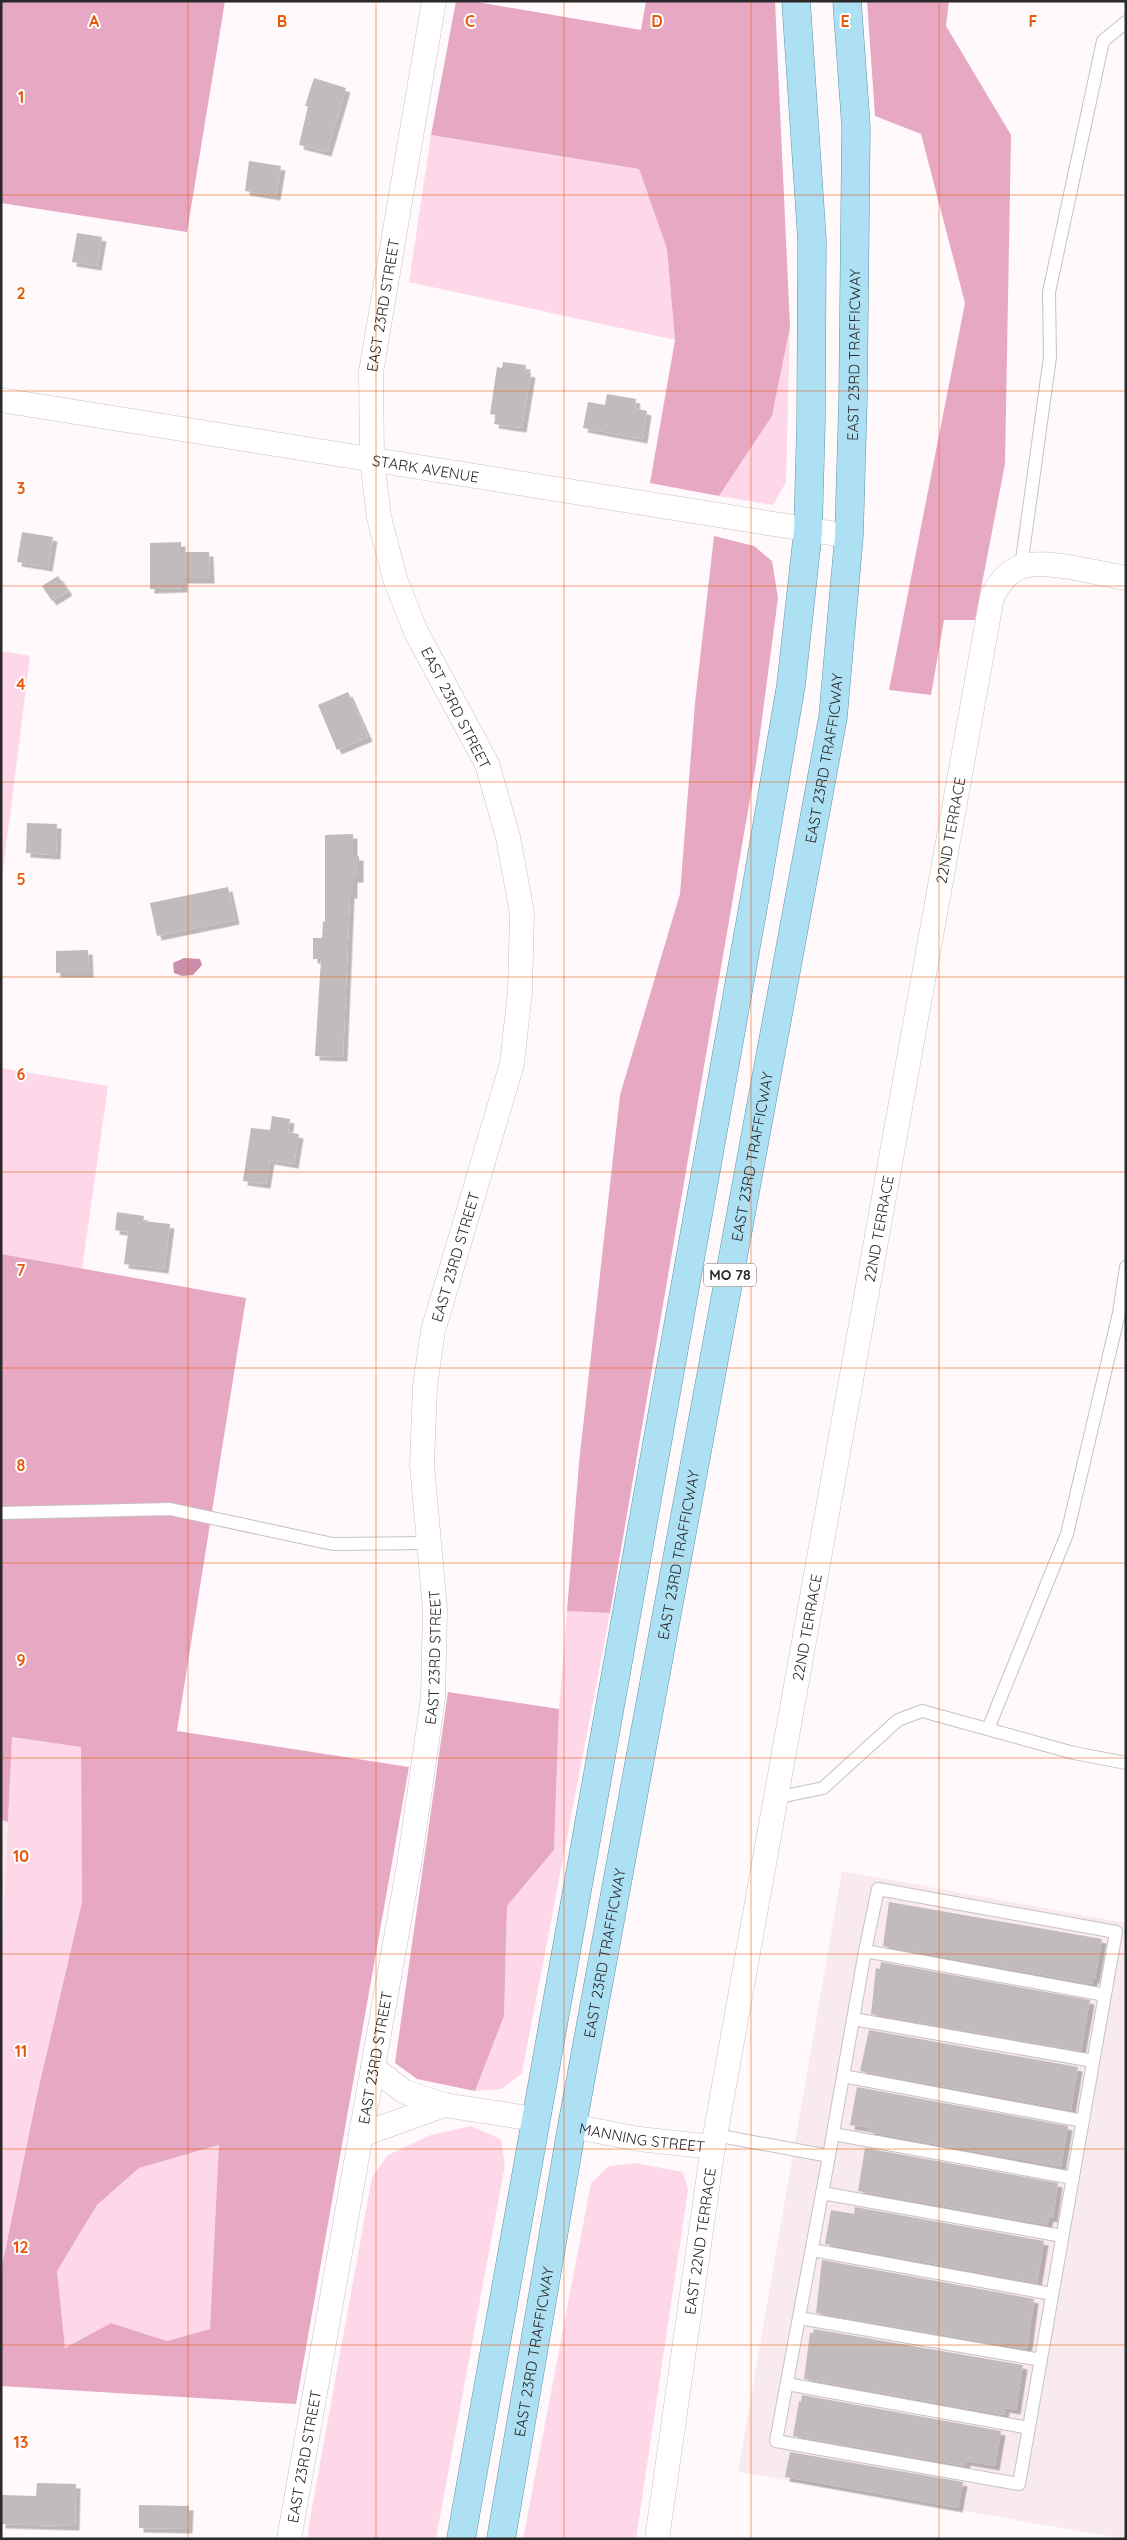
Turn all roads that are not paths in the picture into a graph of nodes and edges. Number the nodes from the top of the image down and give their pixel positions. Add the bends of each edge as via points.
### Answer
1 (434, 1) edge
2 (796, 1) edge
3 (847, 1) edge
4 (1126, 22) edge
5 (1, 400) edge
6 (372, 460) junction
7 (808, 531) junction
8 (848, 536) junction
9 (1021, 567) junction
10 (1126, 578) edge
11 (1126, 1267) edge
12 (1, 1513) edge
13 (429, 1543) junction
14 (988, 1729) junction
15 (1126, 1762) edge
16 (775, 1798) junction
17 (749, 1943) joint
18 (865, 1951) junction
19 (1105, 1995) junction
20 (853, 2019) junction
21 (1093, 2061) junction
22 (373, 2068) junction
23 (843, 2076) junction
24 (444, 2105) junction
25 (535, 2119) junction
26 (1083, 2121) junction
27 (572, 2126) junction
28 (833, 2134) junction
29 (361, 2135) junction
30 (714, 2141) junction
31 (829, 2156) junction
32 (1073, 2178) junction
33 (822, 2193) junction
34 (1062, 2236) junction
35 (812, 2250) junction
36 (1052, 2294) junction
37 (799, 2318) junction
38 (1041, 2360) junction
39 (787, 2384) junction
40 (1029, 2428) junction
41 (289, 2539) edge
42 (461, 2539) edge
43 (502, 2539) edge
44 (657, 2539) edge

1 - 6 street, EAST 23RD STREET via 371,372
2 - 7 main road, MO 78 via 812,240
3 - 8 main road, EAST 23RD TRAFFICWAY / MO 78 via 856,128
4 - 9 lane via 1104,41 1049,292 1050,357
5 - 6 street, STARK AVENUE
6 - 7 street, STARK AVENUE
6 - 13 street, EAST 23RD STREET via 379,517 395,579 416,632 487,764 508,837 522,913 520,991 512,1064 431,1340 425,1386 422,1465
7 - 8 street, STARK AVENUE
7 - 25 main road, MO 78 via 791,684 755,896
8 - 27 main road, EAST 23RD TRAFFICWAY / MO 78 via 833,717
9 - 10 street via 1062,565
9 - 16 street, 22ND TERRACE via 1000,582 992,597
11 - 14 lane via 1119,1313 1067,1534
12 - 13 lane via 170,1510 333,1544
13 - 22 street, EAST 23RD STREET via 435,1610 433,1698 409,1865
14 - 15 lane via 1074,1753
14 - 16 lane via 922,1711 898,1720 824,1788
16 - 17 street, 22ND TERRACE
17 - 30 street, EAST 22ND TERRACE
18 - 19 lane
18 - 19 lane via 878,1889 1116,1932
18 - 20 lane
19 - 21 lane
20 - 21 lane
20 - 23 lane
21 - 26 lane
22 - 24 street via 405,2092
22 - 29 street, EAST 23RD STREET
23 - 26 lane
23 - 28 lane
24 - 25 street
24 - 29 street
25 - 42 main road, MO 78
26 - 32 lane
27 - 30 street, MANNING STREET via 639,2139
27 - 43 main road, EAST 23RD TRAFFICWAY / MO 78
28 - 31 lane
28 - 32 lane
29 - 41 street, EAST 23RD STREET
30 - 31 lane
30 - 44 street, EAST 22ND TERRACE
31 - 33 lane
32 - 34 lane
33 - 34 lane
33 - 35 lane
34 - 36 lane
35 - 36 lane
35 - 37 lane
36 - 38 lane
37 - 38 lane
37 - 39 lane
38 - 40 lane
39 - 40 lane
39 - 40 lane via 776,2441 1019,2484

